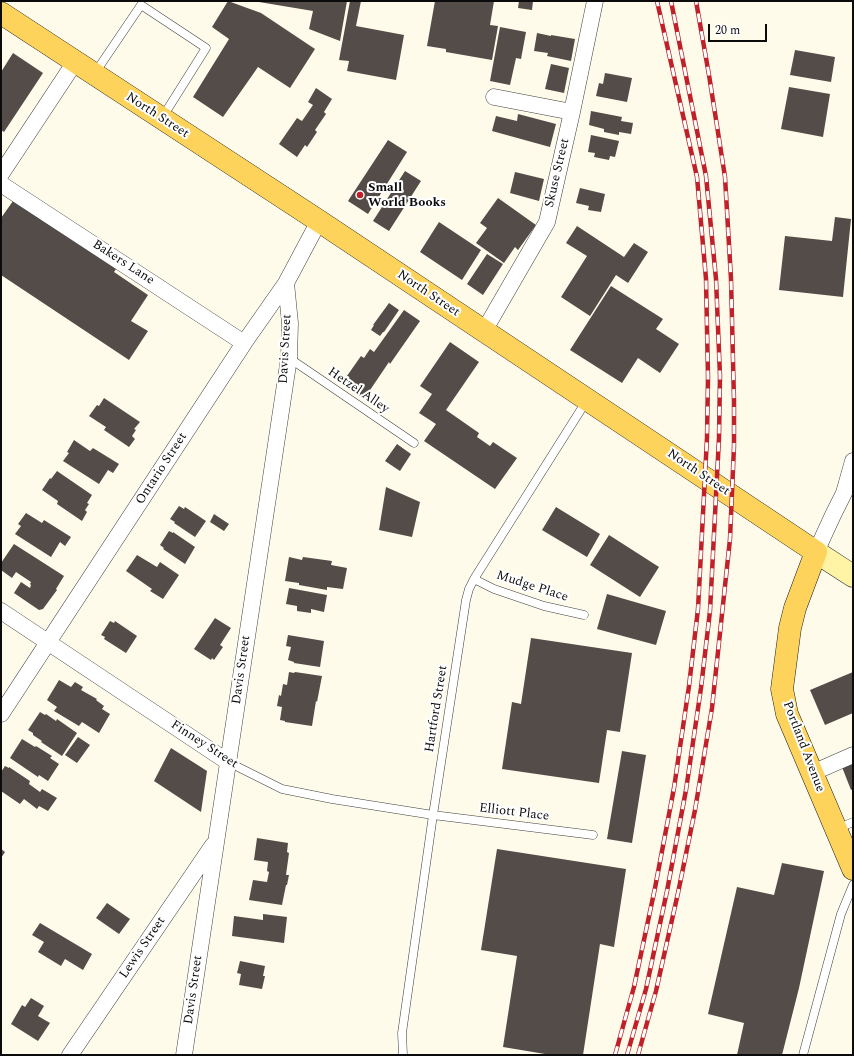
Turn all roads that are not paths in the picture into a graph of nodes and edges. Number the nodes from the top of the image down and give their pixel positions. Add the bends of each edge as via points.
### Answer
1 (595, 1) edge
2 (1, 13) edge
3 (75, 62) junction
4 (94, 75) junction
5 (494, 97) dead end
6 (572, 112) junction
7 (161, 119) junction
8 (1, 174) edge
9 (1, 184) edge
10 (318, 221) junction
11 (286, 283) junction
12 (484, 331) junction
13 (244, 343) junction
14 (289, 358) junction
15 (587, 399) junction
16 (414, 443) dead end
17 (853, 461) edge
18 (816, 552) junction
19 (853, 576) edge
20 (474, 579) junction
21 (1, 611) edge
22 (584, 615) dead end
23 (48, 642) junction
24 (1, 714) edge
25 (853, 756) edge
26 (228, 762) junction
27 (812, 773) junction
28 (433, 815) junction
29 (845, 825) edge
30 (593, 835) dead end
31 (216, 841) junction
32 (853, 869) edge
33 (853, 885) edge
34 (70, 1055) edge
35 (184, 1055) edge
36 (403, 1055) edge
37 (803, 1055) edge

1 - 6 street, Skuse Street
2 - 3 main road, North Street
3 - 4 main road, North Street
3 - 8 street
4 - 7 main road, North Street
4 - 7 lane via 141,5 206,48
5 - 6 street
6 - 12 street, Skuse Street via 547,222
7 - 10 main road, North Street
9 - 13 street, Bakers Lane
10 - 11 street, Ontario Street
10 - 12 main road, North Street
11 - 13 street, Ontario Street
11 - 14 street, Davis Street via 290,323
12 - 15 main road, North Street
13 - 23 street, Ontario Street
14 - 16 lane, Hetzel Alley
14 - 26 street, Davis Street
15 - 18 main road, North Street
15 - 20 lane, Hartford Street
17 - 18 street via 844,493
18 - 19 street, North Street
18 - 27 main road, Portland Avenue via 790,628 782,689 787,714
20 - 22 lane, Mudge Place via 494,589 544,606
20 - 28 lane, Hartford Street via 466,600
21 - 23 street, Finney Street
23 - 24 street, Ontario Street
23 - 26 street, Finney Street
25 - 27 street
26 - 28 lane, Finney Street via 282,789
26 - 31 street, Davis Street
27 - 29 main road, Portland Avenue
28 - 30 lane, Elliott Place
28 - 36 lane, Hartford Street via 402,1033
29 - 32 main road, Portland Avenue
31 - 34 street, Lewis Street
31 - 35 street, Davis Street
33 - 37 lane via 842,914

